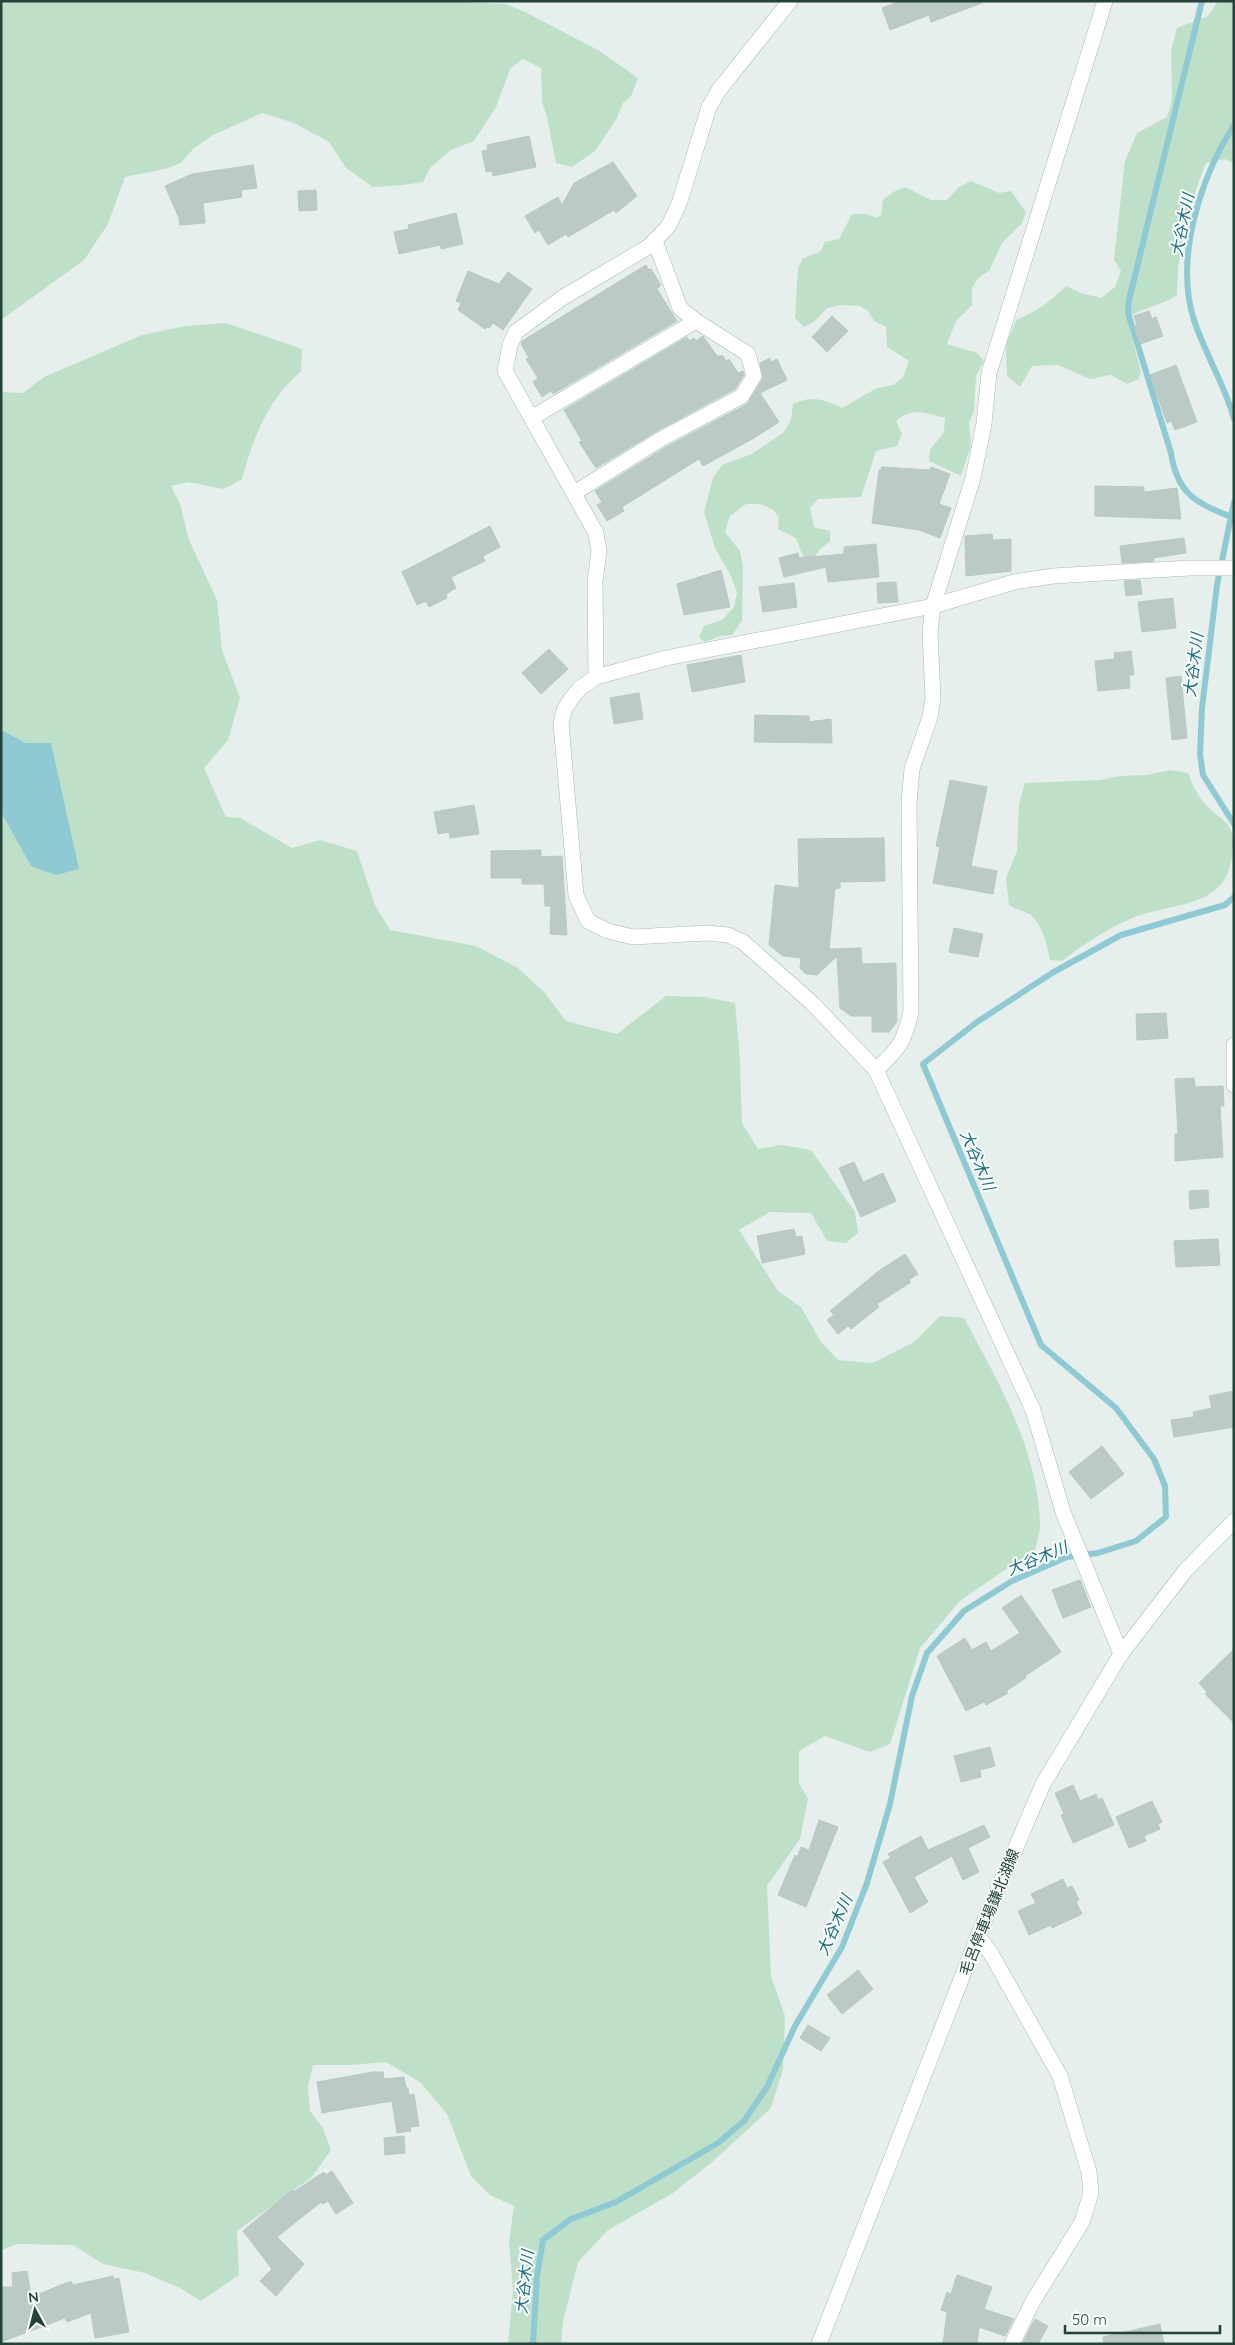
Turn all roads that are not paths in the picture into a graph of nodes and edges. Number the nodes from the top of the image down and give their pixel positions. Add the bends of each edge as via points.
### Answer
1 (790, 1) edge
2 (1105, 1) edge
3 (655, 241) junction
4 (696, 321) junction
5 (533, 418) junction
6 (574, 493) junction
7 (1234, 568) edge
8 (933, 606) junction
9 (596, 677) junction
10 (1234, 1045) edge
11 (876, 1070) junction
12 (1234, 1085) edge
13 (1234, 1521) edge
14 (1121, 1654) junction
15 (978, 1936) junction
16 (819, 2344) edge
17 (1012, 2344) edge

1 - 3 street via 719,90 703,122 679,204 668,227
2 - 8 street via 989,372 984,424 973,478
3 - 4 street via 680,308
3 - 5 street via 562,298 516,332 510,344 505,371
4 - 5 street
4 - 6 street via 748,354 754,376 742,396 661,439
5 - 6 street
6 - 9 street via 596,534 599,551 595,581
7 - 8 street via 1053,576 1014,582
8 - 9 street via 666,658
8 - 11 street via 930,632 933,699 912,769 908,803 911,1012 905,1036 896,1052
9 - 11 street via 571,699 561,724 576,894 588,921 608,931 632,937 707,933 728,935 742,942 812,1003
10 - 12 street
11 - 14 street via 1033,1410 1062,1512
13 - 14 street, 毛呂停車場鎌北湖線 via 1185,1571
14 - 15 street, 毛呂停車場鎌北湖線 via 1043,1784
15 - 16 street, 毛呂停車場鎌北湖線
15 - 17 street via 1060,2076 1089,2179 1090,2193 1082,2222 1033,2301

